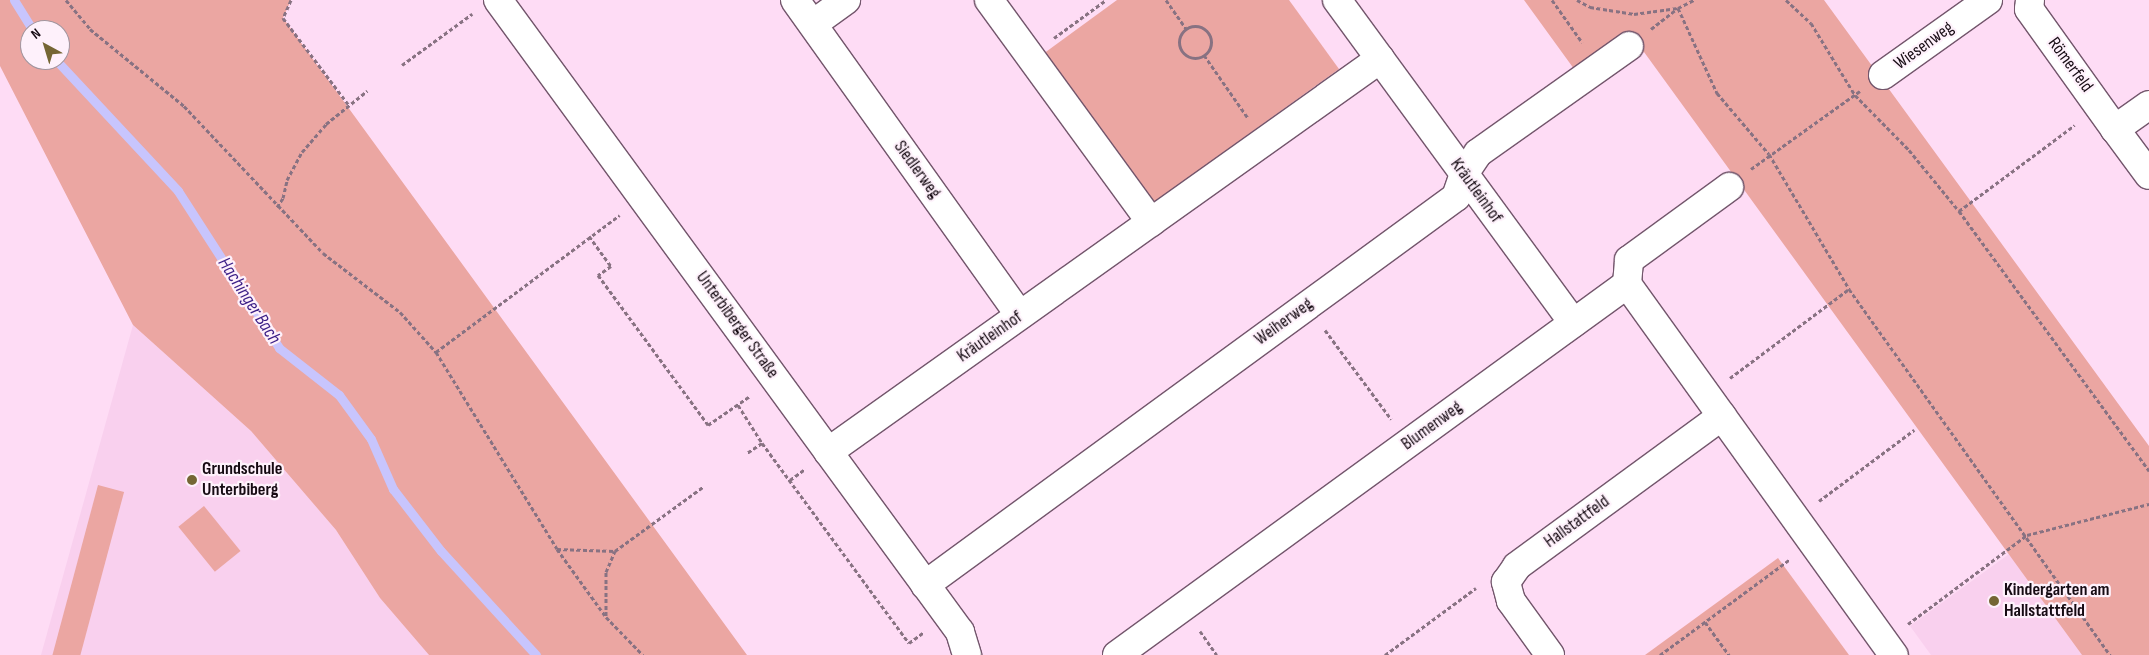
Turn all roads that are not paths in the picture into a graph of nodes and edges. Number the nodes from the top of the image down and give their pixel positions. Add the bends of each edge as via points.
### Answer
1 (796, 0) edge
2 (846, 0) edge
3 (989, 0) edge
4 (1337, 0) edge
5 (1988, 0) edge
6 (2030, 0) edge
7 (487, 5) edge
8 (813, 24) junction
9 (1629, 46) dead end
10 (1380, 59) junction
11 (1883, 75) road end
12 (2149, 105) edge
13 (2116, 129) junction
14 (1464, 174) junction
15 (2149, 175) edge
16 (1728, 187) dead end
17 (1151, 222) junction
18 (1626, 284) junction
19 (1020, 315) junction
20 (1573, 323) junction
21 (1714, 405) junction
22 (828, 452) junction
23 (925, 586) junction
24 (1890, 648) edge
25 (967, 655) edge
26 (1117, 655) edge
27 (1550, 655) edge

1 - 8 street, Siedlerweg
2 - 8 street
3 - 17 street
4 - 10 street, Kräutleinhof
5 - 11 street, Wiesenweg
6 - 13 street, Römerfeld via 2030,9
7 - 22 street, Unterbiberger Straße via 644,198
8 - 19 street, Siedlerweg
9 - 14 street, Weiherweg via 1478,153
10 - 14 street, Kräutleinhof
10 - 17 street, Kräutleinhof
12 - 13 street
13 - 15 street, Römerfeld
14 - 20 street, Kräutleinhof
14 - 23 street, Weiherweg via 1456,196
16 - 18 street via 1629,260
17 - 19 street, Kräutleinhof
18 - 20 street, Blumenweg
18 - 21 street
19 - 22 street, Kräutleinhof
20 - 26 street, Blumenweg
21 - 24 street
21 - 27 street, Hallstattfeld via 1517,566 1506,582 1511,601
22 - 23 street, Unterbiberger Straße
23 - 25 street, Unterbiberger Straße via 960,632

